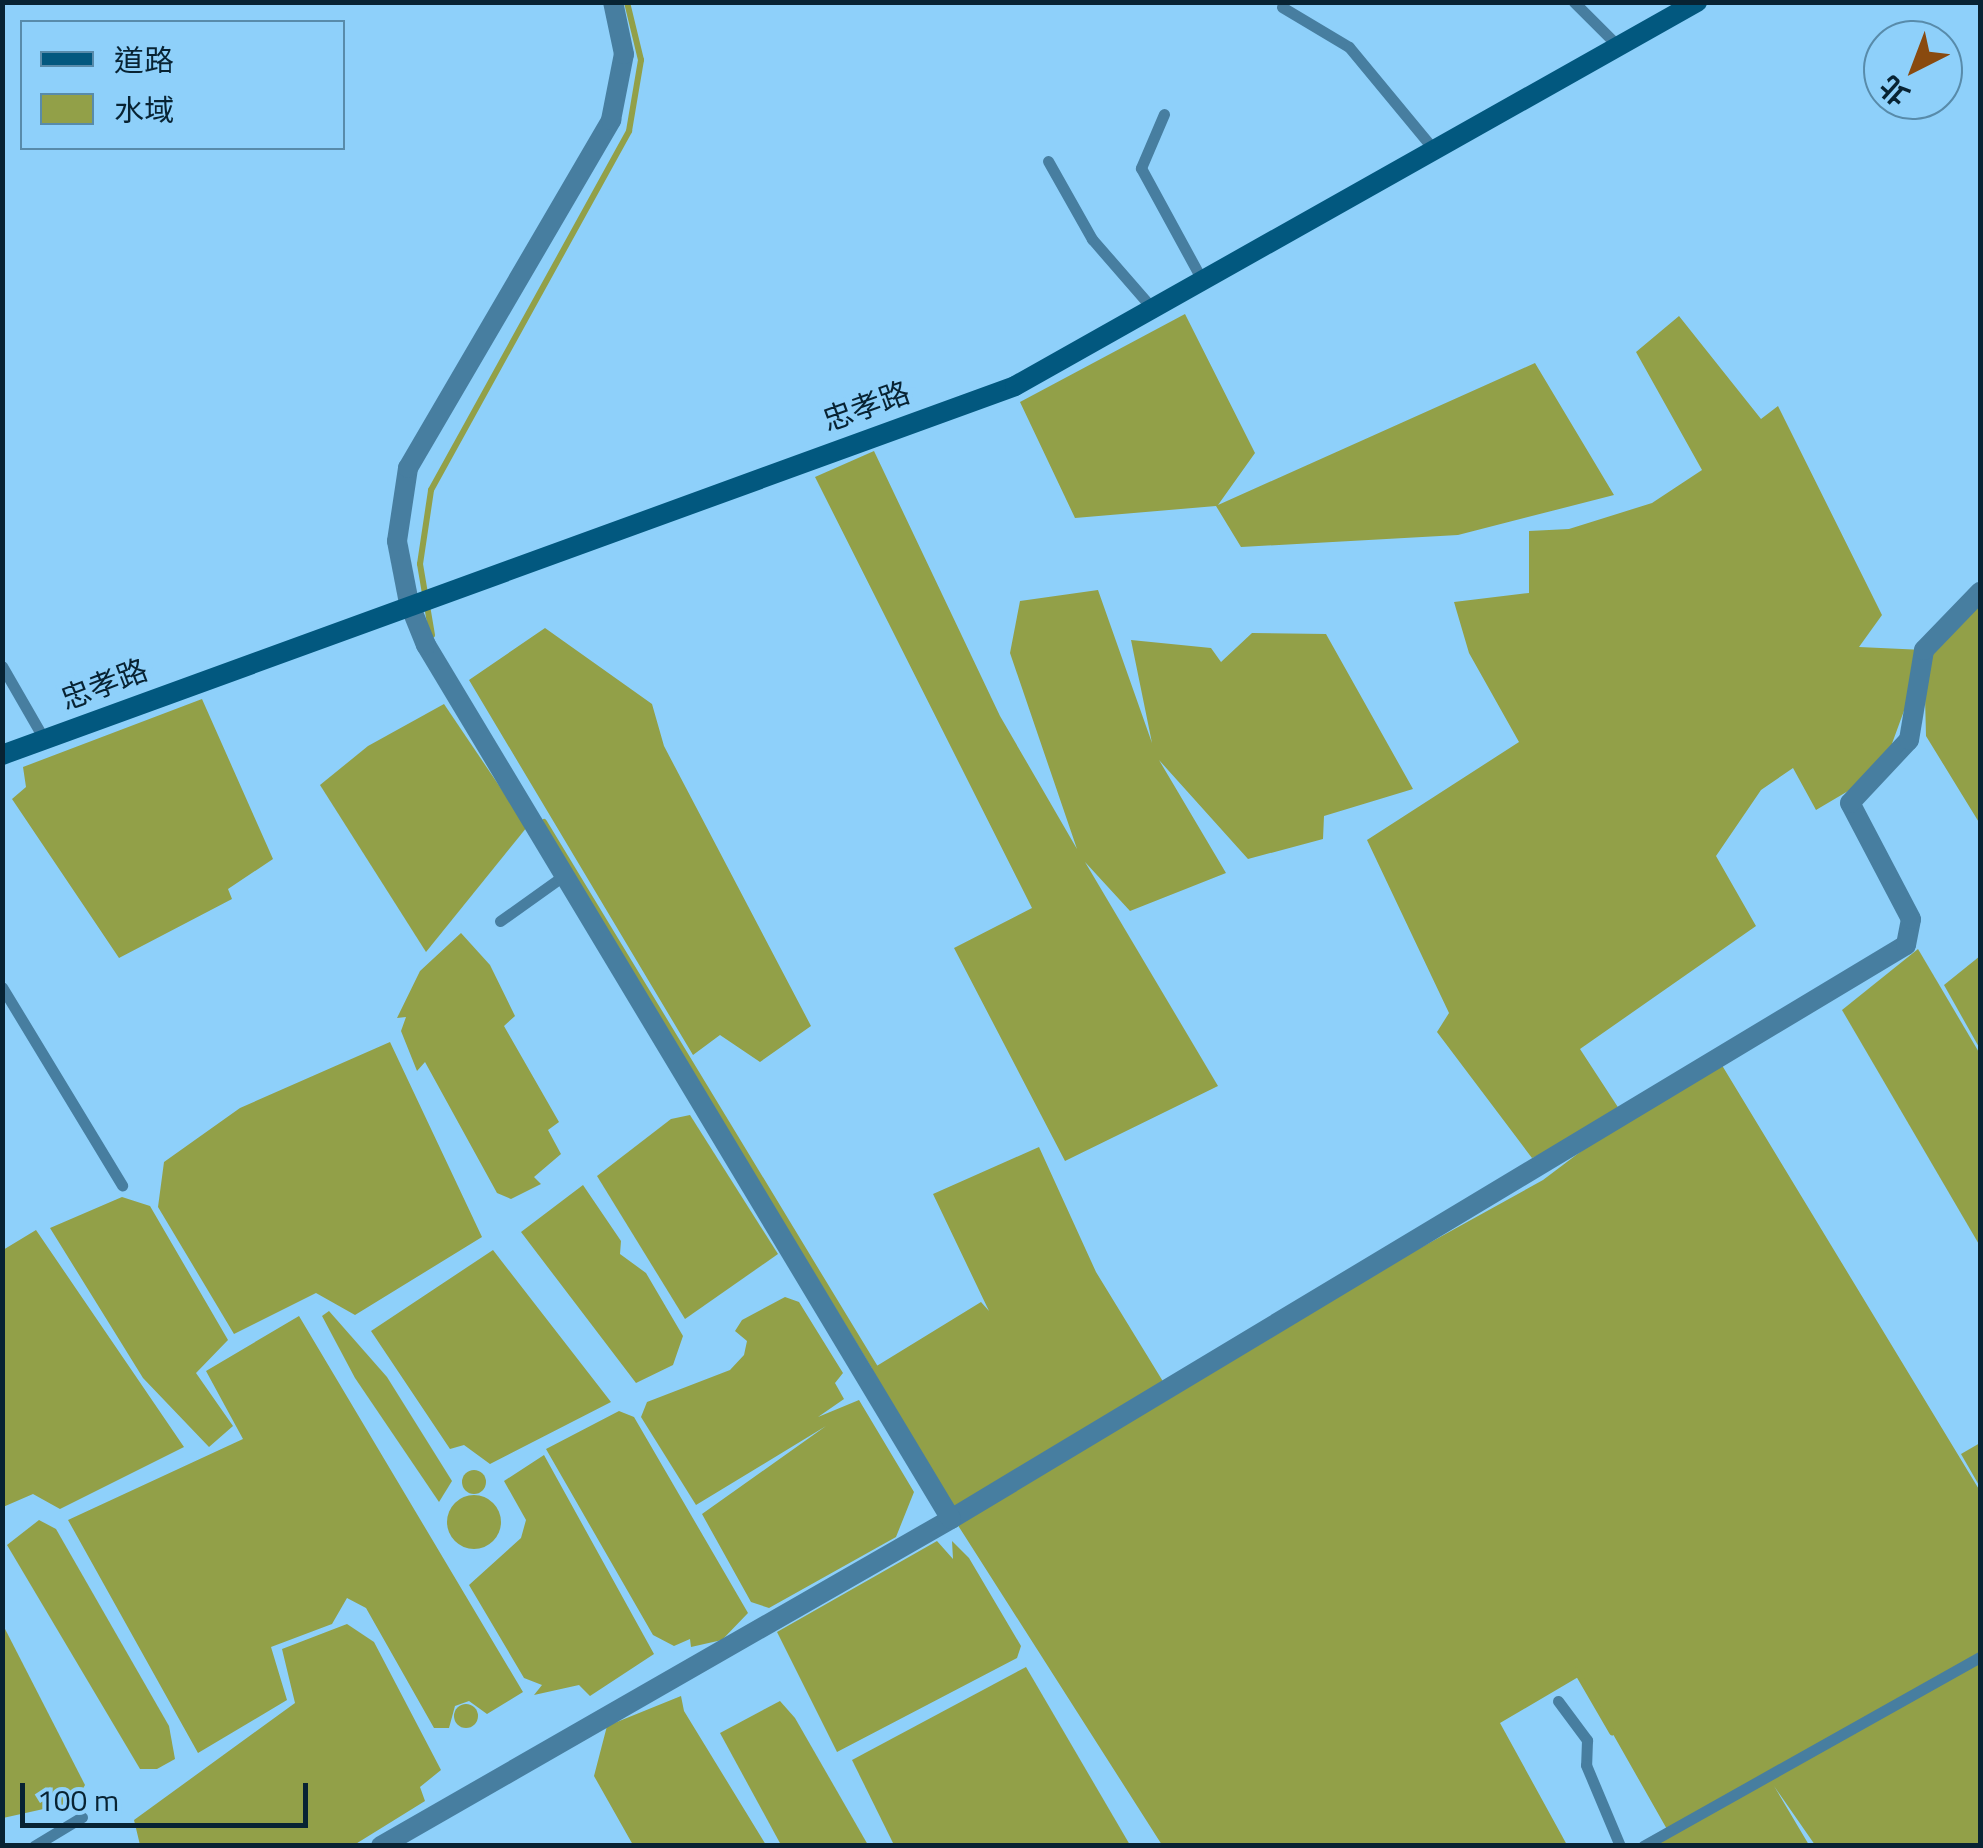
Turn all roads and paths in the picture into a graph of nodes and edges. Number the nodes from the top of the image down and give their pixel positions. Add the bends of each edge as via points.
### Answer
1 (613, 2) edge
2 (1574, 2) edge
3 (1698, 2) edge
4 (1282, 8) dead end
5 (1671, 8) edge
6 (1617, 45) junction
7 (1164, 114) dead end
8 (1435, 151) junction
9 (1048, 161) dead end
10 (1202, 280) junction
11 (1152, 308) junction
12 (1980, 592) edge
13 (409, 603) junction
14 (2, 666) edge
15 (44, 739) junction
16 (2, 755) edge
17 (566, 874) junction
18 (500, 921) dead end
19 (2, 987) edge
20 (122, 1185) dead end
21 (951, 1519) junction
22 (1980, 1656) edge
23 (1558, 1700) dead end
24 (82, 1817) dead end
25 (34, 1846) edge
26 (382, 1846) edge
27 (1620, 1846) edge
28 (1643, 1846) edge

1 - 13 street via 624,54 611,120 408,468 397,541
2 - 6 lane
3 - 5 street, 忠孝路
4 - 8 lane via 1349,47
5 - 6 street, 忠孝路
6 - 8 street, 忠孝路
7 - 10 lane via 1141,168
8 - 10 street, 忠孝路
9 - 11 lane via 1092,239
10 - 11 street, 忠孝路
11 - 13 street, 忠孝路 via 1014,386
12 - 21 street via 1924,650 1909,740 1850,803 1911,919 1906,945
13 - 15 street, 忠孝路
13 - 17 street
14 - 15 lane
15 - 16 street, 忠孝路
17 - 18 lane
17 - 21 street
19 - 20 lane
21 - 26 street
22 - 28 lane
23 - 27 lane via 1586,1740 1586,1765
24 - 25 lane

